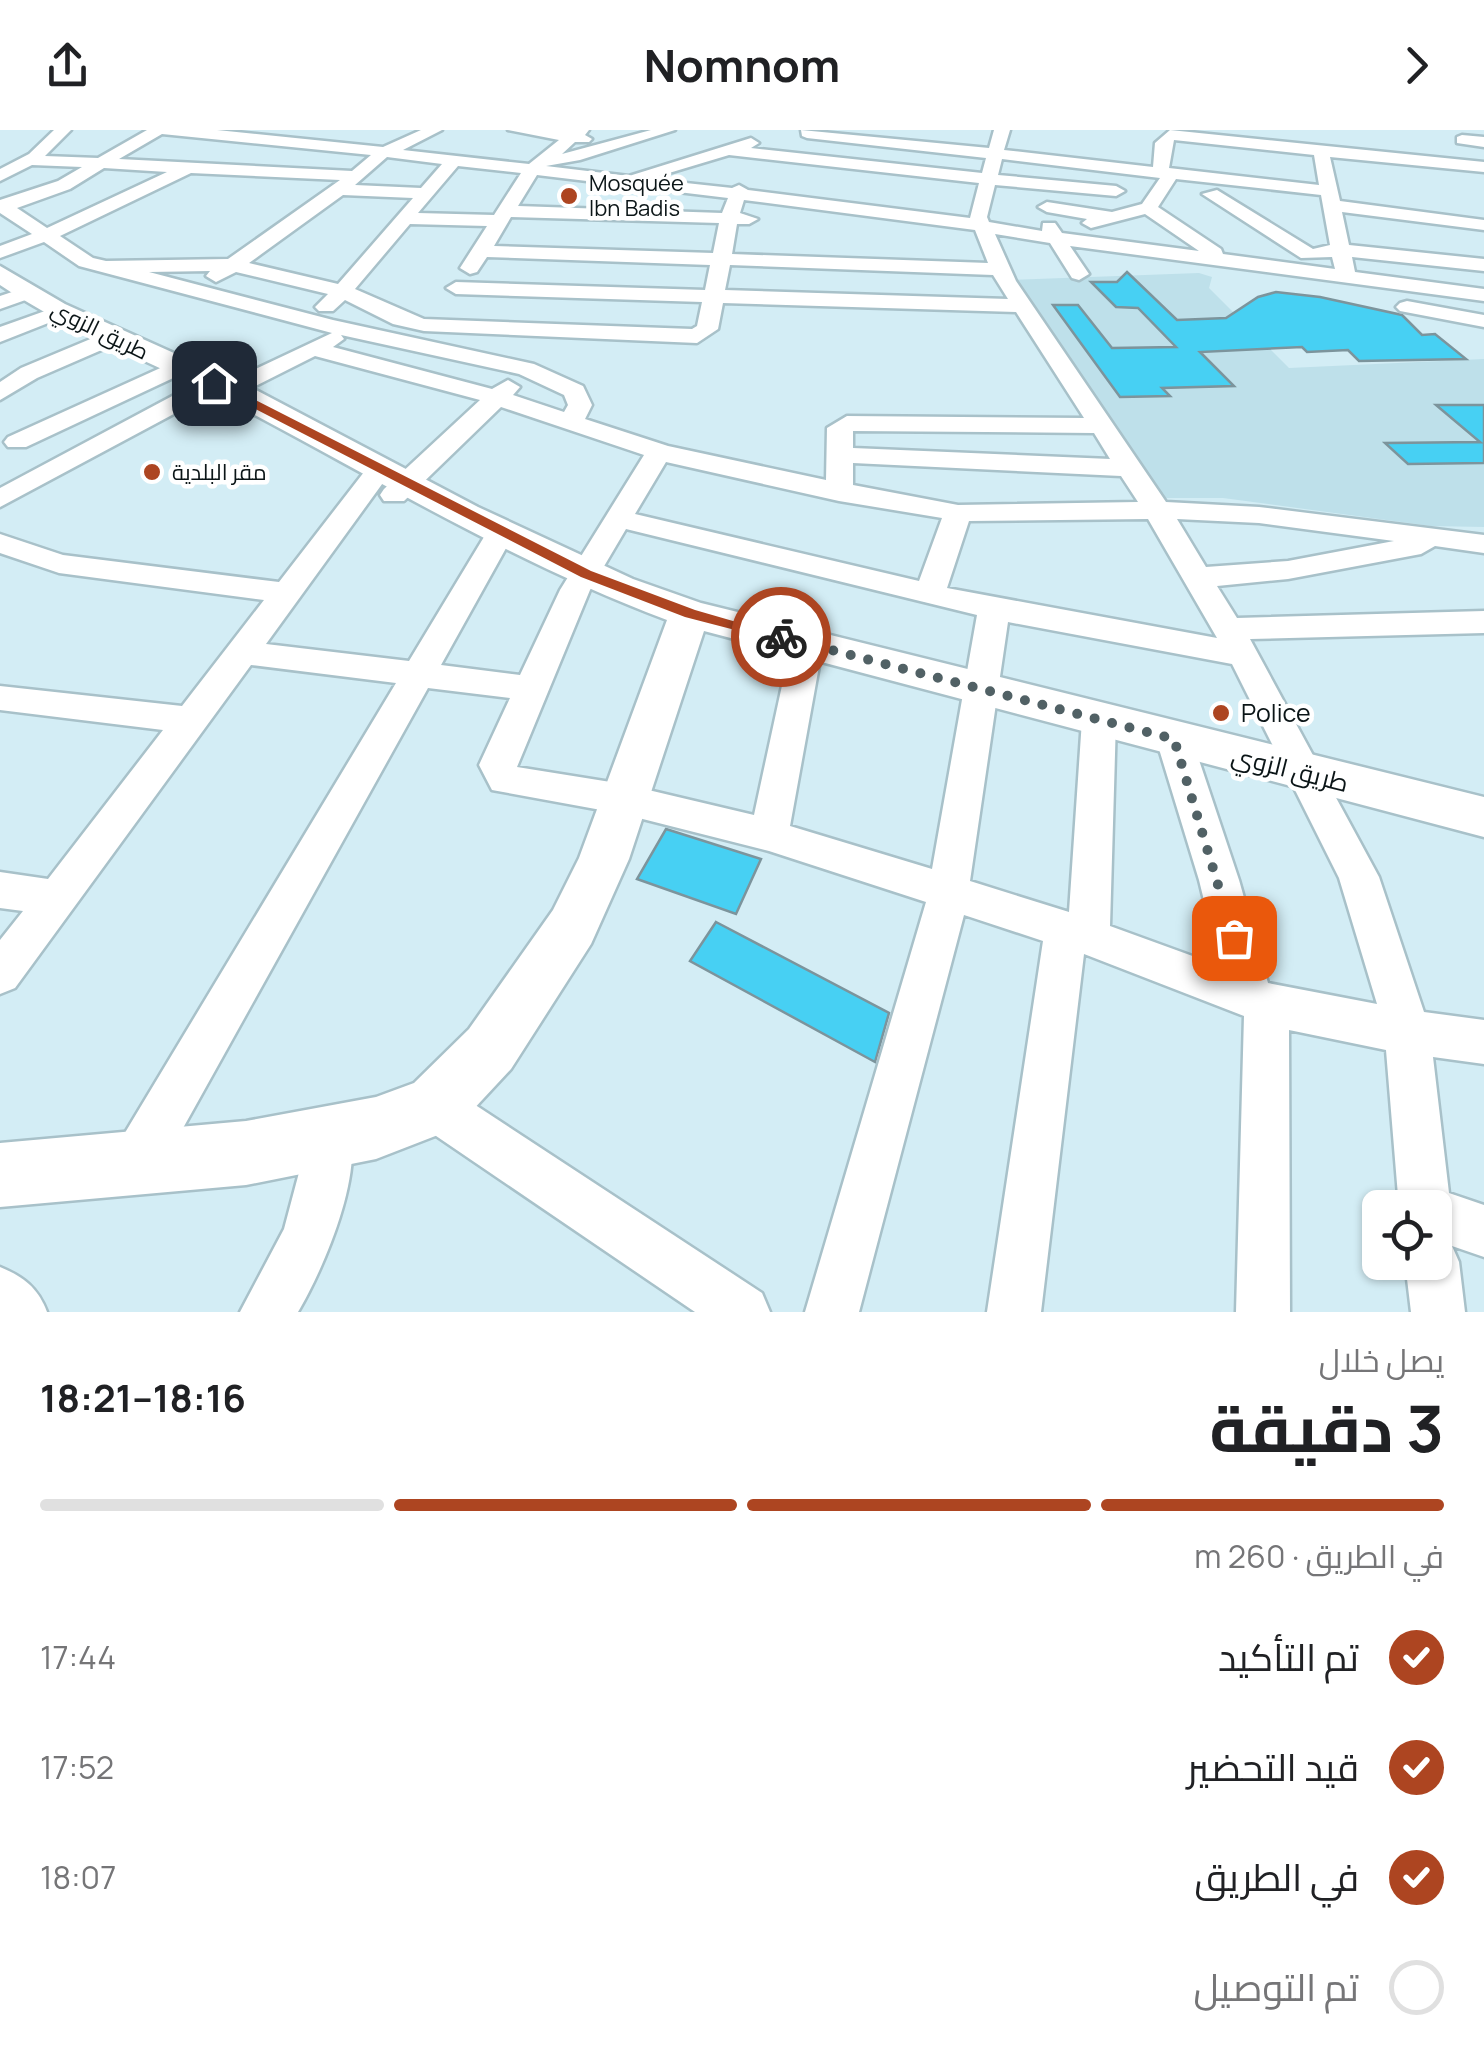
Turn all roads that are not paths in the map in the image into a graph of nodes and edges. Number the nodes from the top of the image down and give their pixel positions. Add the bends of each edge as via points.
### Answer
1 (64, 130) edge
2 (84, 130) edge
3 (161, 130) edge
4 (434, 130) edge
5 (516, 130) edge
6 (667, 130) edge
7 (997, 130) edge
8 (242, 132) edge
9 (808, 132) edge
10 (1174, 132) edge
11 (648, 133) edge
12 (576, 134) edge
13 (299, 135) edge
14 (780, 135) dead end
15 (1462, 140) dead end
16 (894, 142) junction
17 (1484, 142) edge
18 (622, 143) junction
19 (730, 150) junction
20 (1321, 150) junction
21 (215, 151) junction
22 (996, 154) junction
23 (38, 160) junction
24 (454, 161) junction
25 (102, 162) junction
26 (537, 165) junction
27 (369, 166) junction
28 (1484, 167) edge
29 (188, 168) junction
30 (882, 169) junction
31 (926, 174) junction
32 (1166, 174) junction
33 (637, 177) junction
34 (0, 180) edge
35 (988, 180) junction
36 (760, 183) junction
37 (64, 185) junction
38 (1266, 185) junction
39 (426, 193) junction
40 (129, 198) junction
41 (1173, 198) junction
42 (1331, 204) junction
43 (1024, 205) dead end
44 (2, 206) edge
45 (624, 215) junction
46 (502, 216) junction
47 (907, 216) junction
48 (1111, 217) junction
49 (405, 218) junction
50 (729, 219) junction
51 (1483, 226) edge
52 (989, 230) junction
53 (1058, 231) junction
54 (47, 235) junction
55 (1134, 248) junction
56 (1342, 250) junction
57 (482, 251) junction
58 (1308, 254) junction
59 (605, 255) junction
60 (1210, 256) junction
61 (722, 258) junction
62 (914, 260) junction
63 (1254, 260) junction
64 (233, 265) junction
65 (1484, 265) edge
66 (106, 266) junction
67 (1146, 272) dead end
68 (1079, 274) dead end
69 (1347, 274) junction
70 (1384, 287) junction
71 (456, 288) junction
72 (194, 290) junction
73 (344, 291) junction
74 (14, 292) edge
75 (586, 292) junction
76 (1484, 292) edge
77 (715, 295) junction
78 (922, 302) junction
79 (1021, 306) junction
80 (310, 320) junction
81 (1484, 321) edge
82 (496, 330) junction
83 (352, 331) junction
84 (403, 331) junction
85 (0, 336) edge
86 (91, 346) junction
87 (313, 349) junction
88 (478, 358) junction
89 (526, 368) junction
90 (189, 385) junction
91 (6, 388) edge
92 (496, 398) junction
93 (77, 413) junction
94 (572, 420) junction
95 (1099, 426) junction
96 (8, 438) edge
97 (659, 452) junction
98 (839, 455) junction
99 (69, 459) junction
100 (970, 461) junction
101 (1053, 464) junction
102 (1127, 468) junction
103 (388, 483) junction
104 (839, 493) junction
105 (0, 499) edge
106 (1157, 510) junction
107 (1066, 512) junction
108 (969, 514) junction
109 (620, 519) junction
110 (496, 539) junction
111 (1446, 539) junction
112 (0, 543) edge
113 (1484, 544) edge
114 (1196, 578) junction
115 (580, 582) junction
116 (930, 592) junction
117 (288, 593) junction
118 (994, 609) junction
119 (690, 614) junction
120 (1484, 622) edge
121 (1233, 641) junction
122 (806, 644) junction
123 (244, 653) junction
124 (420, 677) junction
125 (528, 688) junction
126 (982, 691) junction
127 (4, 704) edge
128 (190, 720) junction
129 (1099, 720) junction
130 (1174, 739) junction
131 (1306, 774) junction
132 (623, 799) junction
133 (1484, 817) edge
134 (769, 835) junction
135 (0, 890) edge
136 (948, 895) junction
137 (58, 898) junction
138 (1078, 933) junction
139 (0, 974) edge
140 (1258, 1000) junction
141 (1407, 1032) junction
142 (1484, 1042) edge
143 (434, 1106) junction
144 (330, 1137) junction
145 (136, 1164) junction
146 (5, 1181) edge
147 (1423, 1190) edge
148 (1452, 1220) edge
149 (1484, 1231) edge
150 (1434, 1280) edge
151 (0, 1294) edge
152 (20, 1312) edge
153 (267, 1312) edge
154 (742, 1312) edge
155 (832, 1312) edge
156 (1014, 1312) edge
157 (1263, 1312) edge
158 (1438, 1312) edge

1 - 23 street
2 - 23 street
3 - 8 street
3 - 25 street
4 - 27 street
5 - 12 street
6 - 11 street
7 - 22 street
8 - 13 street
8 - 21 street
9 - 16 street
9 - 36 street
10 - 20 street
10 - 32 street via 1163,143
11 - 18 street
12 - 18 street
12 - 26 street
13 - 27 street
13 - 27 street via 365,139
14 - 19 street
15 - 17 street
16 - 22 street
16 - 30 street
18 - 26 street
19 - 33 street
19 - 36 street
20 - 28 street via 1403,166
20 - 42 street
21 - 27 street
21 - 29 street
22 - 32 street
22 - 35 street
23 - 25 street
23 - 34 street
24 - 26 street
24 - 27 street
24 - 39 street
25 - 29 street
25 - 37 street
26 - 27 street
26 - 33 street
26 - 36 street
26 - 46 street
27 - 29 street
27 - 39 street
27 - 64 street
29 - 40 street
30 - 31 street
30 - 36 street
31 - 35 street
31 - 47 street
32 - 38 street
32 - 41 street
33 - 36 street
35 - 41 street
35 - 52 street
36 - 47 street
36 - 50 street
37 - 40 street
37 - 44 street
38 - 41 street
38 - 42 street
39 - 49 street
40 - 54 street
41 - 48 street
41 - 58 street
41 - 60 street
42 - 51 street via 1426,211
42 - 56 street
43 - 48 street
44 - 54 street
45 - 46 street
45 - 50 street
45 - 59 street
46 - 49 street
46 - 57 street
47 - 50 street
47 - 52 street
47 - 62 street
48 - 53 street
49 - 73 street
50 - 61 street
52 - 53 street
52 - 53 street
52 - 62 street
52 - 79 street
53 - 55 street
53 - 60 street
53 - 68 street
54 - 66 street via 75,245 86,262
54 - 74 street
55 - 60 street
55 - 67 street
56 - 58 street
56 - 65 street
56 - 69 street
57 - 59 street
57 - 71 street
58 - 63 street
59 - 61 street
59 - 75 street
60 - 63 street
60 - 69 street
60 - 70 street
61 - 62 street
61 - 77 street
62 - 78 street
63 - 69 street
64 - 66 street
64 - 72 street
64 - 73 street
66 - 72 street
69 - 70 street
70 - 76 street
70 - 81 street
71 - 75 street
71 - 84 street
72 - 80 street
73 - 80 street
73 - 84 street
74 - 85 street
74 - 86 main road, طريق الزوي
75 - 77 street
77 - 78 street
77 - 82 street via 705,332 697,336
78 - 79 street
79 - 95 street
80 - 83 street
82 - 84 street via 424,325
82 - 88 street
83 - 84 street
83 - 87 street
84 - 88 street
86 - 90 main road, طريق الزوي
86 - 91 street
87 - 90 street
87 - 92 street
88 - 89 street
89 - 92 street
89 - 94 street via 575,391 580,405
90 - 93 street
90 - 99 street
90 - 103 main road, طريق الزوي
91 - 93 street
92 - 94 street
92 - 103 street
93 - 96 street
94 - 97 street
95 - 98 street via 853,421 841,426
95 - 102 street
96 - 99 street
97 - 104 street
97 - 109 street
98 - 100 street
98 - 104 street
99 - 105 street
100 - 101 street
100 - 108 street
101 - 102 street
101 - 107 street
102 - 106 street
103 - 110 main road, طريق الزوي
103 - 117 street
104 - 108 street
106 - 107 street
106 - 111 street via 1259,514
106 - 114 street
107 - 108 street
108 - 116 street
109 - 115 street
109 - 116 street
110 - 115 main road, طريق الزوي
110 - 124 street
111 - 113 street
111 - 114 street via 1288,570
112 - 117 street via 59,564
114 - 121 street
115 - 119 main road, طريق الزوي via 608,604
115 - 125 street
116 - 118 street
117 - 123 street
118 - 121 street
118 - 126 street
119 - 122 main road, طريق الزوي
119 - 132 main road
120 - 121 street
121 - 131 street
122 - 126 main road, طريق الزوي
122 - 134 street
123 - 124 street
123 - 128 street
124 - 125 street
124 - 145 street
125 - 132 street via 497,764 501,776 523,786
126 - 129 main road, طريق الزوي
126 - 136 street
127 - 128 street
128 - 137 street
129 - 130 main road, طريق الزوي
129 - 138 street
130 - 131 main road, طريق الزوي
130 - 140 street
131 - 133 main road, طريق الزوي
131 - 141 street via 1358,878
132 - 134 street
132 - 143 main road via 572,927 490,1050
134 - 136 street
135 - 137 street
136 - 138 street
136 - 155 street
137 - 139 street
138 - 140 street
138 - 156 street
140 - 141 street
140 - 157 street
141 - 142 street
141 - 147 street
143 - 144 main road
143 - 154 street
144 - 145 main road
144 - 153 street via 309,1238
145 - 146 main road
148 - 149 street
150 - 158 street
151 - 152 street

